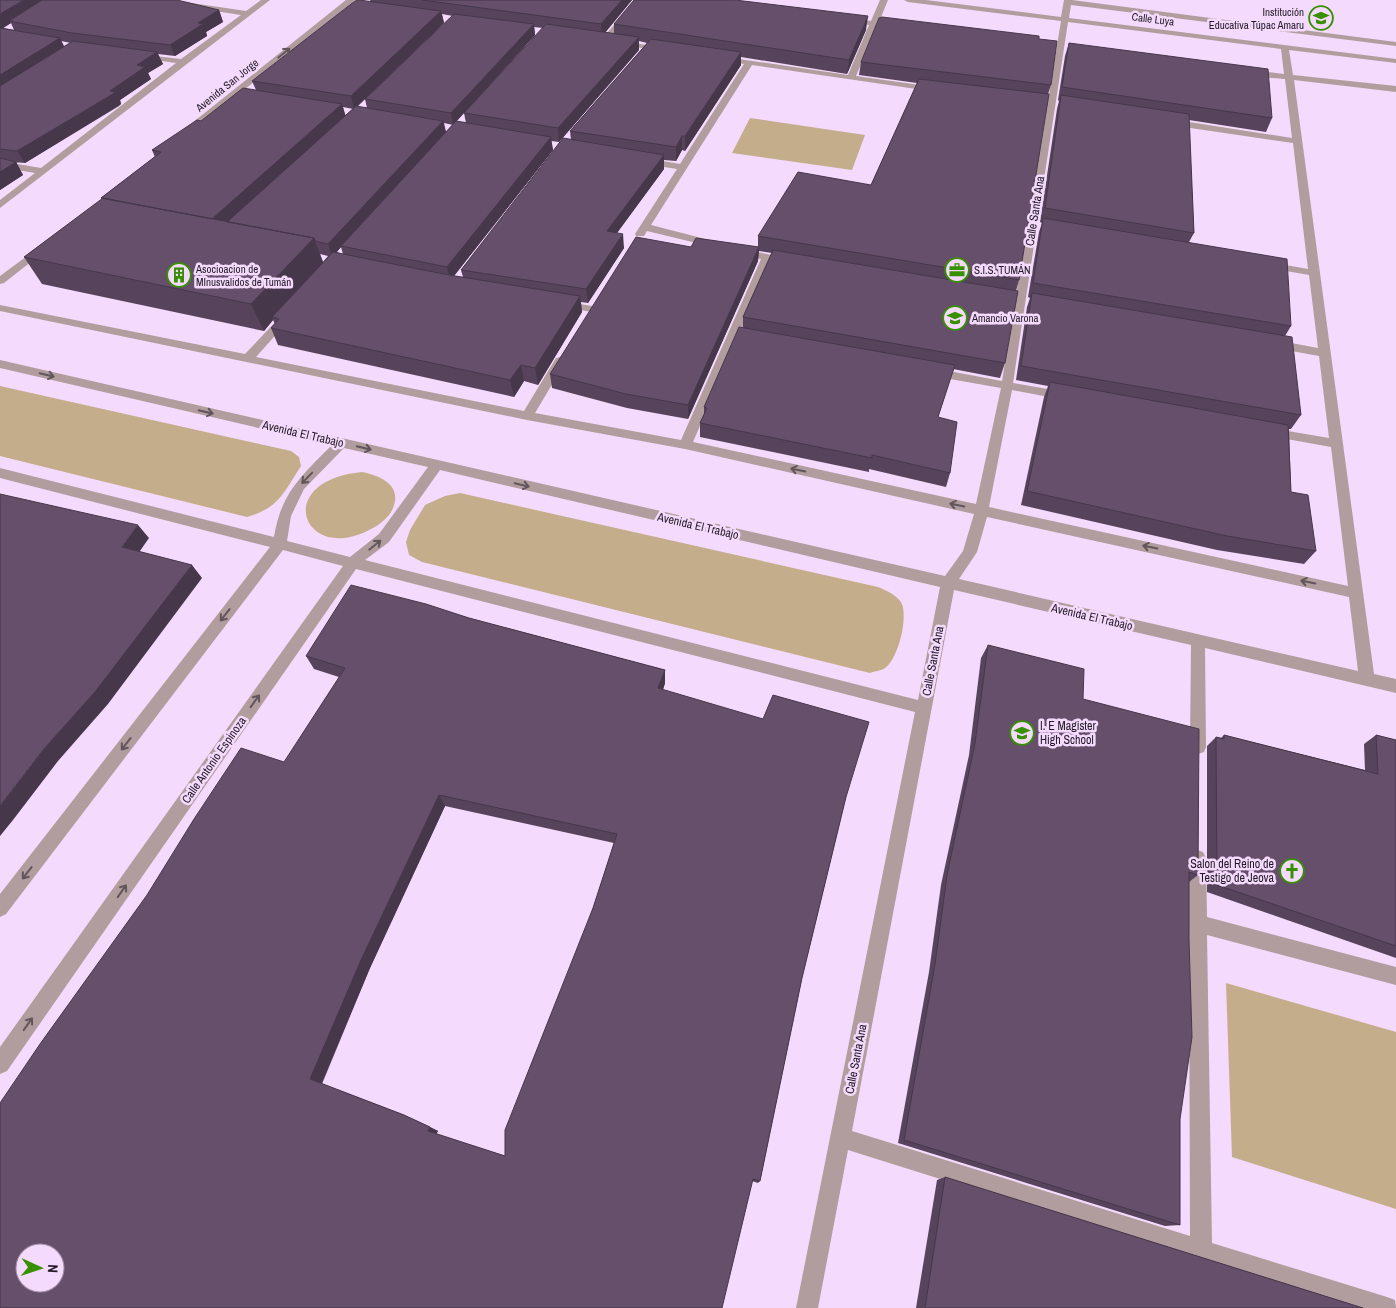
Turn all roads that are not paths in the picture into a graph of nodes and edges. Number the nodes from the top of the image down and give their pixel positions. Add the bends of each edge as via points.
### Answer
1 (156, 0) edge
2 (266, 0) edge
3 (638, 0) edge
4 (884, 0) edge
5 (908, 0) edge
6 (1068, 1) edge
7 (347, 3) edge
8 (380, 11) edge
9 (248, 14) junction
10 (834, 18) edge
11 (1066, 19) junction
12 (874, 24) junction
13 (903, 27) edge
14 (1396, 44) edge
15 (1285, 47) junction
16 (676, 51) edge
17 (135, 56) edge
18 (713, 57) edge
19 (1396, 61) edge
20 (183, 62) junction
21 (749, 63) junction
22 (1240, 72) edge
23 (851, 78) junction
24 (1289, 79) junction
25 (1396, 89) edge
26 (948, 92) edge
27 (1160, 120) edge
28 (1297, 141) junction
29 (175, 142) edge
30 (637, 160) edge
31 (0, 164) edge
32 (683, 167) junction
33 (42, 171) junction
34 (0, 205) edge
35 (645, 227) junction
36 (47, 244) edge
37 (634, 244) edge
38 (767, 258) junction
39 (796, 263) edge
40 (1256, 263) edge
41 (1315, 273) junction
42 (0, 281) edge
43 (553, 303) edge
44 (0, 308) edge
45 (592, 309) edge
46 (291, 311) edge
47 (1266, 343) edge
48 (567, 350) edge
49 (1325, 353) junction
50 (248, 359) junction
51 (0, 364) edge
52 (918, 370) edge
53 (1007, 386) junction
54 (1075, 398) edge
55 (527, 416) junction
56 (1259, 430) edge
57 (341, 443) junction
58 (1337, 444) junction
59 (685, 445) junction
60 (437, 465) junction
61 (0, 473) edge
62 (982, 510) junction
63 (280, 544) junction
64 (352, 563) junction
65 (948, 584) junction
66 (1356, 593) junction
67 (1198, 641) junction
68 (1368, 679) junction
69 (1396, 686) edge
70 (924, 708) junction
71 (1197, 768) edge
72 (1197, 836) edge
73 (0, 908) edge
74 (1196, 923) junction
75 (1396, 976) edge
76 (0, 1064) edge
77 (840, 1138) junction
78 (1201, 1248) junction
79 (807, 1308) edge
80 (1387, 1308) edge

1 - 9 street
2 - 9 street
3 - 16 street via 600,40 646,50
4 - 12 street
5 - 11 street, Calle Luya
6 - 11 street, Calle Santa Ana
6 - 14 street
7 - 8 street
29 -> 7 street, Avenida San Jorge via 239,94
9 - 20 street
10 - 12 street
11 - 15 street, Calle Luya
11 - 53 street, Calle Santa Ana via 1037,227 1020,301
12 - 13 street
12 - 23 street
15 - 19 street, Calle Luya
15 - 24 street
17 - 20 street
18 - 21 street
20 - 33 street
21 - 23 street
21 - 32 street
22 - 24 street
23 - 26 street
24 - 25 street
24 - 28 street
27 - 28 street
28 - 41 street
30 - 32 street
31 - 33 street
32 - 35 street
33 - 34 street
35 - 37 street
35 - 38 street
36 - 42 street
38 - 39 street
38 - 59 street via 737,336
40 - 41 street
41 - 49 street
43 - 45 street
44 - 50 street
46 - 50 street
47 - 49 street
48 - 55 street
49 - 58 street
50 - 55 street
51 -> 57 street, Avenida El Trabajo
52 - 53 street
53 - 54 street
53 - 62 street, Calle Santa Ana
55 - 59 street
56 - 58 street
57 -> 60 street, Avenida El Trabajo
57 -> 63 street via 299,486 284,516
58 - 66 street
62 -> 59 street
64 -> 60 street, Calle Antonio Espinoza via 384,538
60 -> 65 street, Avenida El Trabajo
61 - 63 street
62 - 65 street, Calle Santa Ana via 970,552
66 -> 62 street
63 - 64 street
63 -> 73 street
64 - 70 street
76 -> 64 street, Calle Antonio Espinoza
65 - 67 street, Avenida El Trabajo
65 - 70 street, Calle Santa Ana
66 - 68 street
67 - 68 street, Avenida El Trabajo
67 - 71 street
68 - 69 street, Avenida El Trabajo
70 - 77 street, Calle Santa Ana
72 - 74 street
74 - 75 street
74 - 78 street
77 - 78 street
77 - 79 street, Calle Santa Ana
78 - 80 street

